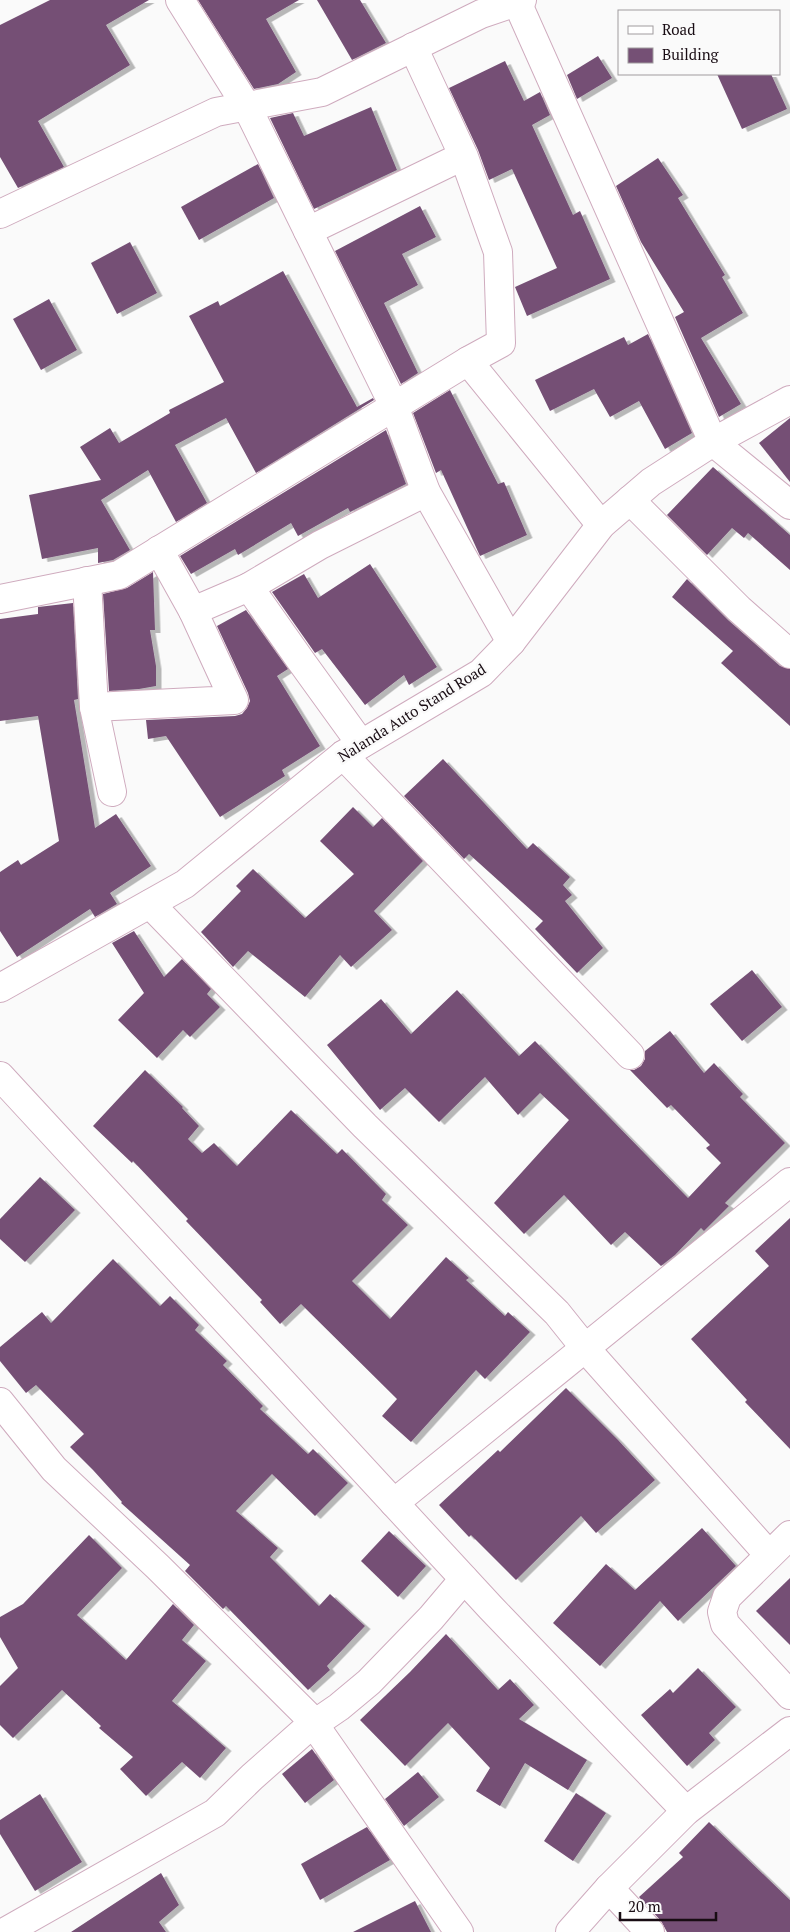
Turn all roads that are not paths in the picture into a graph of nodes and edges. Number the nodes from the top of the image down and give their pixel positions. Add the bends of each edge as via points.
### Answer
1 (180, 0) edge
2 (504, 3) edge
3 (413, 47) junction
4 (247, 107) junction
5 (463, 156) junction
6 (0, 214) edge
7 (308, 232) junction
8 (468, 361) junction
9 (790, 400) edge
10 (394, 406) junction
11 (712, 442) junction
12 (426, 492) junction
13 (630, 500) junction
14 (790, 505) edge
15 (601, 525) junction
16 (159, 550) junction
17 (87, 581) junction
18 (249, 586) junction
19 (0, 599) edge
20 (193, 610) junction
21 (511, 642) junction
22 (790, 654) edge
23 (94, 707) junction
24 (352, 750) junction
25 (112, 792) dead end
26 (150, 904) junction
27 (0, 988) edge
28 (630, 1055) dead end
29 (0, 1076) edge
30 (790, 1182) edge
31 (586, 1348) junction
32 (0, 1402) edge
33 (394, 1503) junction
34 (790, 1535) edge
35 (769, 1555) junction
36 (464, 1579) junction
37 (790, 1695) edge
38 (314, 1724) junction
39 (790, 1731) edge
40 (686, 1811) junction
41 (609, 1888) junction
42 (5, 1932) edge
43 (460, 1932) edge
44 (570, 1932) edge
45 (650, 1932) edge

1 - 4 street
2 - 3 street
2 - 11 street
3 - 4 street via 322,92
3 - 5 street
4 - 6 street via 216,112
4 - 7 street
5 - 7 street
5 - 8 street via 498,252 501,343
7 - 10 street
8 - 10 street
8 - 15 street
9 - 11 street, Nalanda Auto Stand Road
10 - 12 street
10 - 16 street
11 - 13 street, Nalanda Auto Stand Road via 651,482
11 - 14 street
12 - 18 street via 320,545
12 - 21 street
13 - 15 street, Nalanda Auto Stand Road
13 - 22 street
15 - 21 street, Nalanda Auto Stand Road
16 - 17 street via 119,575
16 - 20 street
17 - 19 street
17 - 23 street
18 - 20 street
18 - 24 street via 301,661
20 - 23 street via 234,700
21 - 24 street, Nalanda Auto Stand Road via 481,673
23 - 25 street
24 - 26 street, Nalanda Auto Stand Road via 185,884
24 - 28 street
26 - 27 street, Nalanda Auto Stand Road
26 - 31 street via 365,1126 557,1313
29 - 33 street
30 - 31 street
31 - 33 street
31 - 35 street
32 - 38 street via 54,1470 158,1567
33 - 36 street
34 - 35 street
35 - 37 street via 727,1597 722,1612 725,1624
36 - 38 street via 369,1682
36 - 40 street
38 - 42 street via 216,1813
38 - 43 street
39 - 40 street
40 - 41 street
41 - 44 street
41 - 45 street

